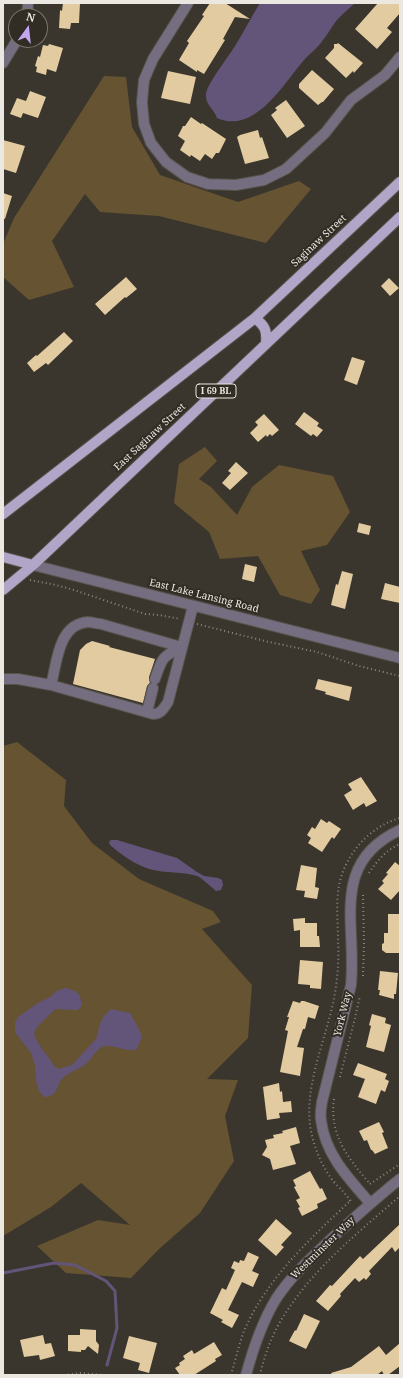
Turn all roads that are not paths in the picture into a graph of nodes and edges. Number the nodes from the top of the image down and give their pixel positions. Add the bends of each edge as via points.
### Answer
1 (188, 3) edge
2 (12, 48) edge
3 (400, 56) edge
4 (3, 63) edge
5 (400, 182) edge
6 (400, 217) edge
7 (255, 318) junction
8 (266, 343) junction
9 (3, 514) edge
10 (3, 558) edge
11 (33, 565) junction
12 (3, 590) edge
13 (193, 606) junction
14 (181, 647) junction
15 (400, 658) edge
16 (3, 679) edge
17 (51, 685) junction
18 (147, 712) junction
19 (400, 830) edge
20 (400, 1179) edge
21 (370, 1202) junction
22 (246, 1375) edge

1 - 3 street via 153,59 144,80 144,124 151,143 166,162 187,177 208,184 236,185 264,180 286,169 325,133 351,100 385,75
2 - 4 street
5 - 7 main road, Saginaw Street
6 - 8 main road, East Saginaw Street / I 69 BL
7 - 8 main road via 266,331
7 - 9 main road
8 - 11 main road, East Saginaw Street / I 69 BL
10 - 11 main road, East Lake Lansing Road
11 - 12 main road, East Saginaw Street / I 69 BL
11 - 13 street, East Lake Lansing Road
13 - 14 street
13 - 15 street, East Lake Lansing Road
14 - 17 street via 88,622 76,626 62,640
14 - 18 street via 166,654 161,662
14 - 18 street via 168,702 158,714
16 - 17 street
17 - 18 street
19 - 21 street, York Way via 388,835 366,856 358,868 353,883 350,904 353,966 351,985 322,1102 321,1120 326,1143 340,1168
20 - 21 street, Westminster Way
21 - 22 street, Westminster Way via 299,1269 286,1285 266,1319

